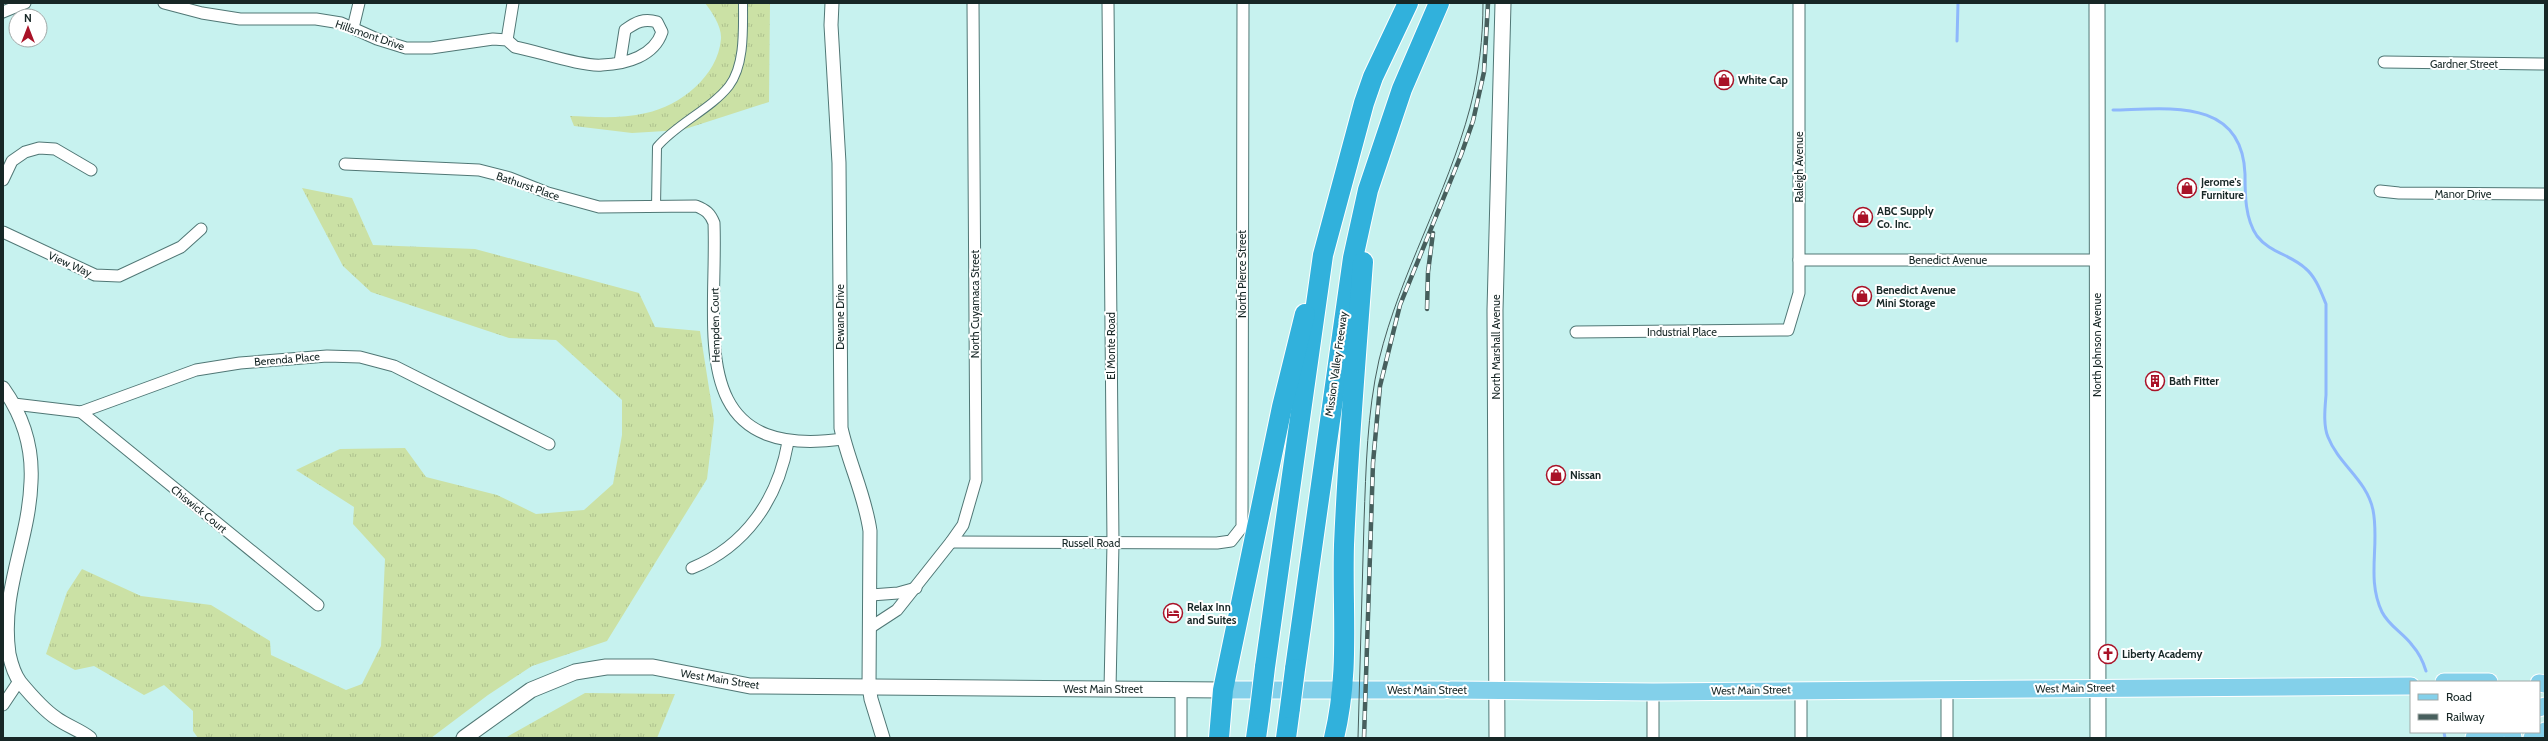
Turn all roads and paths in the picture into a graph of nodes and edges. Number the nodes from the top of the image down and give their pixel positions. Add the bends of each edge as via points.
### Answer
1 (25, 3) edge
2 (164, 3) edge
3 (359, 3) edge
4 (513, 3) edge
5 (743, 3) edge
6 (832, 3) edge
7 (973, 3) edge
8 (1108, 3) edge
9 (1243, 3) edge
10 (1408, 3) edge
11 (1439, 3) edge
12 (1503, 3) edge
13 (1799, 3) edge
14 (2097, 3) edge
15 (3, 12) edge
16 (353, 28) junction
17 (507, 40) junction
18 (620, 62) dead end
19 (2384, 62) dead end
20 (2545, 64) edge
21 (345, 164) dead end
22 (91, 170) dead end
23 (3, 180) edge
24 (1368, 190) junction
25 (2380, 191) dead end
26 (2545, 194) edge
27 (656, 207) junction
28 (710, 213) joint
29 (201, 229) dead end
30 (3, 232) edge
31 (1324, 255) junction
32 (1799, 260) junction
33 (2097, 260) junction
34 (1788, 330) joint
35 (1576, 332) dead end
36 (3, 388) edge
37 (14, 404) junction
38 (82, 412) junction
39 (843, 440) junction
40 (788, 442) junction
41 (549, 444) dead end
42 (1230, 541) joint
43 (951, 542) junction
44 (1113, 543) junction
45 (692, 568) dead end
46 (917, 588) junction
47 (871, 595) junction
48 (318, 605) dead end
49 (871, 627) junction
50 (19, 681) junction
51 (869, 686) junction
52 (2410, 686) edge
53 (2098, 688) junction
54 (1110, 689) junction
55 (1181, 689) junction
56 (1801, 689) junction
57 (1223, 690) junction
58 (1498, 690) junction
59 (1343, 691) junction
60 (1947, 691) junction
61 (1653, 692) junction
62 (3, 705) edge
63 (2545, 731) edge
64 (90, 738) edge
65 (464, 738) edge
66 (883, 738) edge
67 (1181, 738) edge
68 (1219, 738) edge
69 (1256, 738) edge
70 (1286, 738) edge
71 (1334, 738) edge
72 (1498, 738) edge
73 (1653, 738) edge
74 (1801, 738) edge
75 (1947, 738) edge
76 (2098, 738) edge
77 (2532, 738) edge

1 - 15 street
2 - 16 street, Hillsmont Drive via 240,19 316,19 341,23
3 - 16 street
4 - 17 street
5 - 27 street via 738,69 728,86 656,147
6 - 39 street, Dewane Drive via 839,163 840,402
7 - 43 street, North Cuyamaca Street via 976,480 963,525
8 - 44 street, El Monte Road
9 - 42 street, North Pierce Street via 1242,527
10 - 31 highway via 1373,77 1364,103
11 - 24 highway, Mission Valley Freeway via 1402,89
12 - 58 main road, North Marshall Avenue via 1495,310
13 - 32 street, Raleigh Avenue
14 - 33 main road, North Johnson Avenue
16 - 17 street, Hillsmont Drive via 406,48 431,48 493,39
17 - 18 street, Hillsmont Drive via 515,47 589,64
19 - 20 street, Gardner Street
21 - 27 street, Bathurst Place via 480,170 600,207
22 - 23 street via 55,149 39,148 25,152 12,161
24 - 59 highway via 1348,454
24 - 70 highway, Mission Valley Freeway, bridge via 1345,300
25 - 26 street, Manor Drive
27 - 28 street, Bathurst Place via 696,206
28 - 40 street, Hempden Court via 714,223 714,361 721,386 739,417 768,436
29 - 30 street, View Way via 181,247 119,276 95,275
31 - 57 highway via 1299,335
31 - 69 highway, bridge
32 - 33 street, Benedict Avenue
32 - 34 street, Raleigh Avenue via 1799,293
33 - 53 main road, North Johnson Avenue
34 - 35 street, Industrial Place
36 - 37 street
37 - 38 street, Berenda Place
37 - 50 street via 28,442 32,470 30,496 4,609 7,647
38 - 41 street, Berenda Place via 196,370 240,363 327,356 360,357 394,366
38 - 48 street, Chiswick Court
39 - 40 street, Hempden Court via 812,444
39 - 47 street, Dewane Drive via 867,506
40 - 45 street via 784,466 769,502 756,520 728,549
42 - 44 street, Russell Road
43 - 44 street, Russell Road
43 - 46 street, North Cuyamaca Street
44 - 54 street, El Monte Road
46 - 47 street via 898,593
46 - 49 street, North Cuyamaca Street via 898,610
47 - 49 street, Dewane Drive
49 - 51 street
50 - 62 street
50 - 64 street via 56,718
51 - 54 main road, West Main Street
51 - 65 main road, West Main Street via 750,686 653,668 606,667 575,672 531,690
51 - 66 street
52 - 53 main road, West Main Street
53 - 60 main road, West Main Street
53 - 76 main road, North Johnson Avenue
54 - 55 main road, West Main Street
55 - 57 main road, West Main Street
55 - 67 street
56 - 60 main road, West Main Street
56 - 61 main road, West Main Street
56 - 74 street
57 - 59 main road, West Main Street
57 - 68 highway
58 - 59 main road, West Main Street
58 - 61 main road, West Main Street
58 - 72 main road, North Marshall Avenue
59 - 71 highway
60 - 75 street
61 - 73 street
63 - 77 main road

